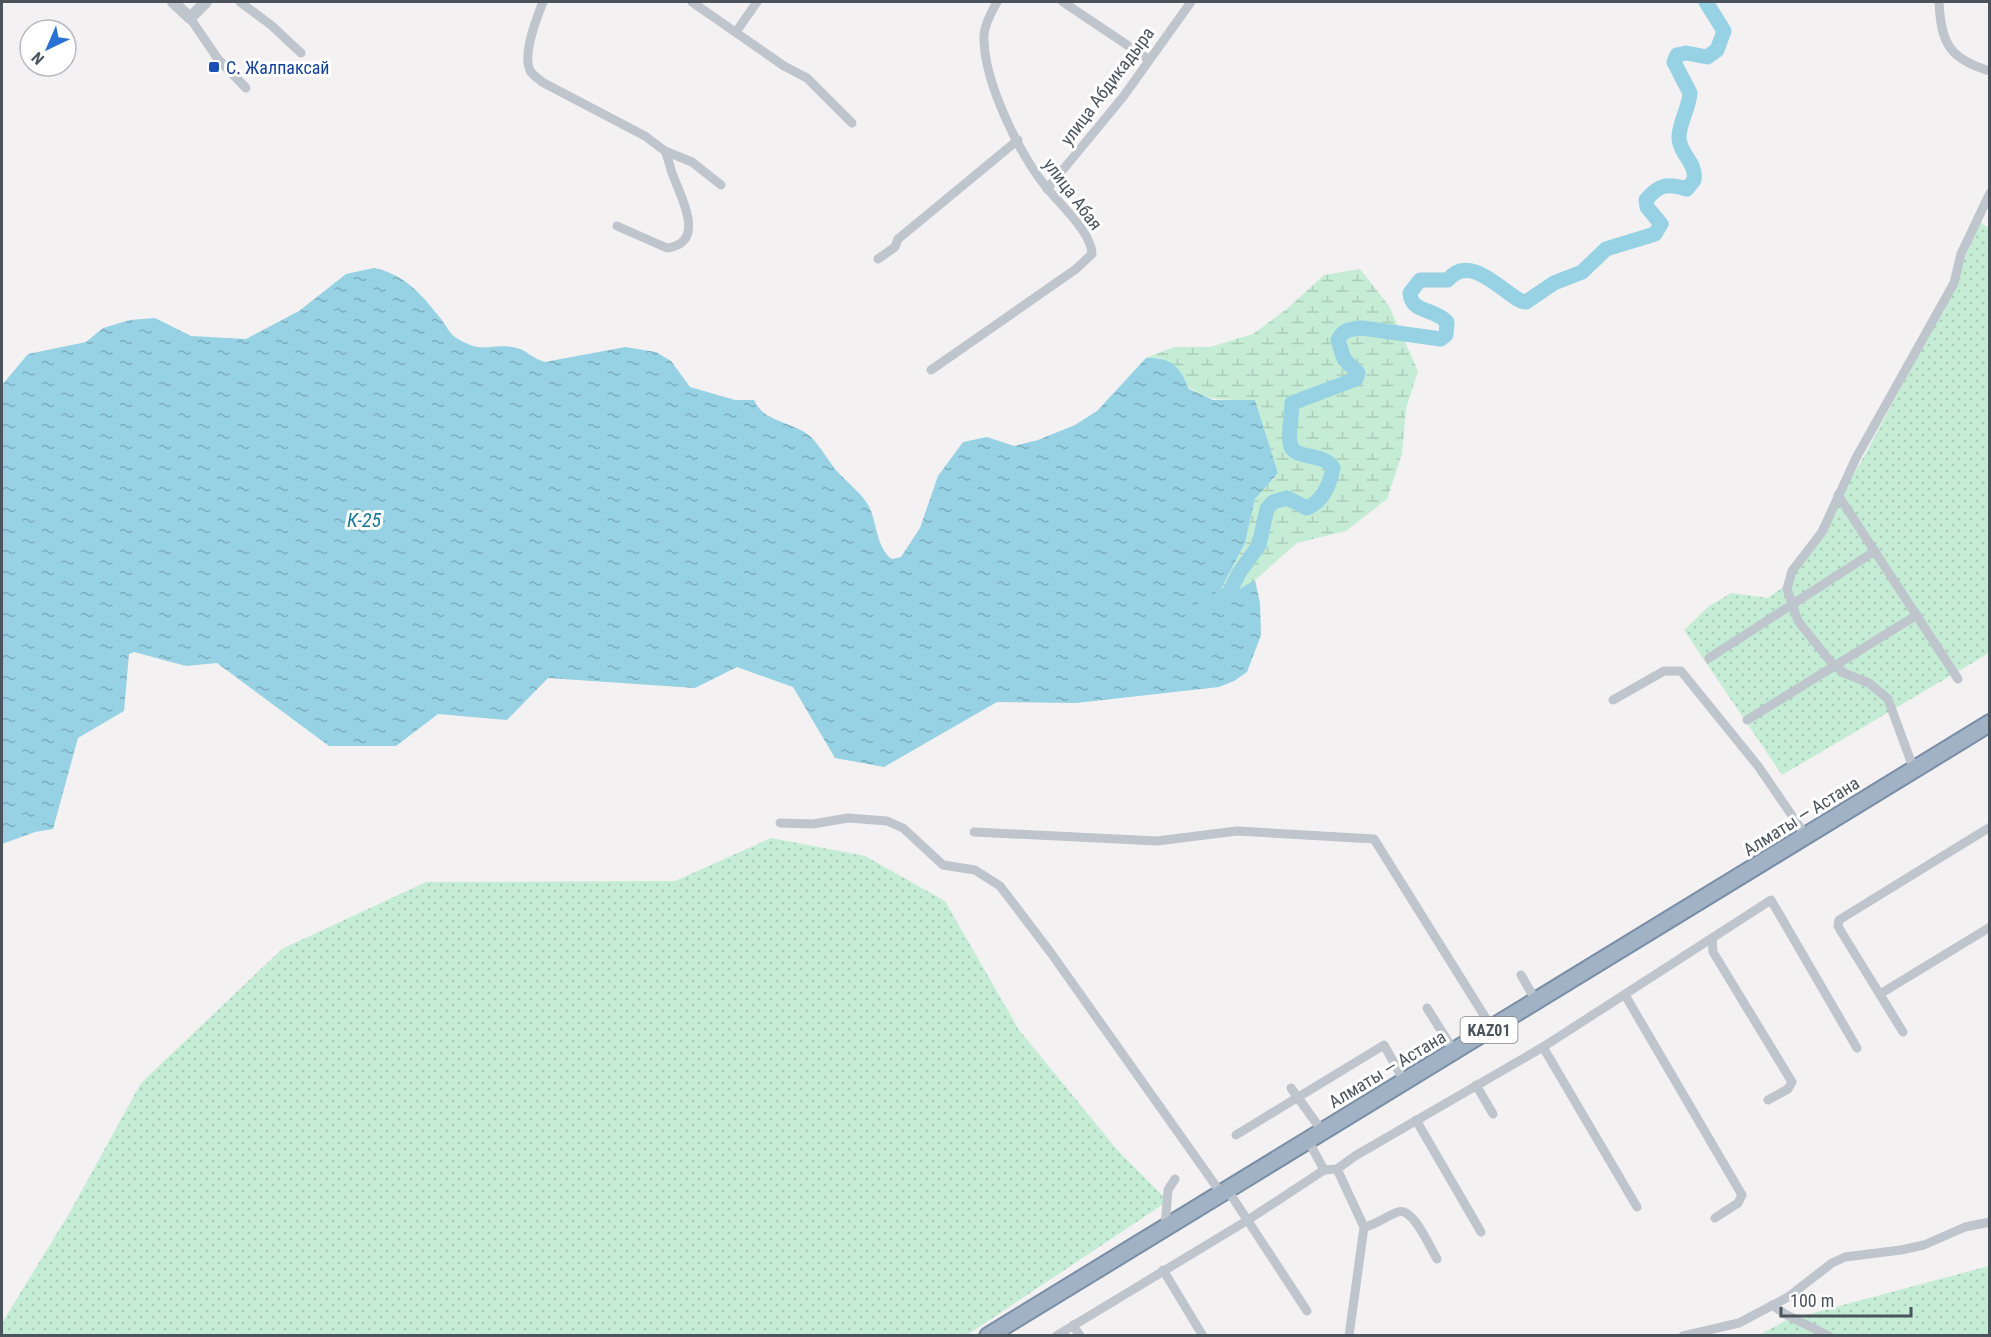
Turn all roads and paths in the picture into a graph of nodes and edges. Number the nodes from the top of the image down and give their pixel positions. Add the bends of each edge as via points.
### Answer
1 (173, 2) edge
2 (206, 2) edge
3 (240, 2) edge
4 (543, 2) edge
5 (692, 2) edge
6 (757, 2) edge
7 (997, 2) edge
8 (1063, 2) edge
9 (1191, 2) edge
10 (1939, 2) edge
11 (190, 18) junction
12 (736, 32) junction
13 (301, 53) dead end
14 (1148, 59) junction
15 (1989, 71) edge
16 (246, 88) dead end
17 (852, 123) dead end
18 (1018, 141) junction
19 (665, 151) junction
20 (721, 185) dead end
21 (1047, 189) junction
22 (1989, 192) edge
23 (617, 226) dead end
24 (878, 259) dead end
25 (931, 370) dead end
26 (1838, 495) junction
27 (1875, 551) junction
28 (1791, 606) junction
29 (1917, 615) junction
30 (1709, 658) dead end
31 (1836, 666) junction
32 (1958, 679) dead end
33 (1613, 700) dead end
34 (1747, 720) dead end
35 (1989, 723) edge
36 (1914, 770) junction
37 (780, 823) dead end
38 (1989, 827) edge
39 (975, 832) dead end
40 (1806, 836) junction
41 (1989, 927) edge
42 (1712, 939) junction
43 (1521, 975) dead end
44 (1625, 994) junction
45 (1880, 994) junction
46 (1536, 1001) junction
47 (1427, 1008) dead end
48 (1492, 1028) junction
49 (1903, 1032) dead end
50 (1543, 1047) junction
51 (1857, 1048) dead end
52 (1454, 1051) junction
53 (1404, 1081) junction
54 (1476, 1086) junction
55 (1291, 1088) dead end
56 (1297, 1097) junction
57 (1768, 1100) dead end
58 (1493, 1114) dead end
59 (1416, 1120) junction
60 (1322, 1131) junction
61 (1236, 1135) dead end
62 (1308, 1140) junction
63 (1337, 1169) junction
64 (1324, 1170) junction
65 (1175, 1179) dead end
66 (1224, 1191) junction
67 (1637, 1207) dead end
68 (1714, 1218) dead end
69 (1248, 1220) junction
70 (1989, 1222) edge
71 (1165, 1227) junction
72 (1364, 1227) junction
73 (1481, 1232) dead end
74 (1437, 1259) dead end
75 (1163, 1270) junction
76 (1773, 1305) junction
77 (1307, 1311) dead end
78 (1073, 1324) junction
79 (988, 1335) edge
80 (1056, 1335) edge
81 (1080, 1335) edge
82 (1203, 1335) edge
83 (1349, 1335) edge
84 (1683, 1335) edge
85 (1829, 1335) edge

1 - 11 street
2 - 11 street
3 - 13 street
4 - 19 street via 529,51 531,72 542,82 645,136
5 - 12 street
6 - 12 street
7 - 18 street, улица Абая via 986,27 985,53
8 - 14 street
9 - 14 street, улица Абдикадыра
10 - 15 street via 1945,38 1954,55
11 - 16 street via 218,58
12 - 17 street via 807,78
14 - 21 street, улица Абдикадыра via 1123,97
18 - 21 street, улица Абая
18 - 24 street via 898,239 890,253
19 - 20 street via 692,162
19 - 23 street via 689,212 684,238 680,244 667,248
21 - 25 street, улица Абая via 1088,238 1092,248 1089,259
22 - 26 street via 1961,254 1954,283
26 - 27 street
26 - 28 street via 1822,532 1792,571 1787,589
27 - 28 street
27 - 29 street
28 - 30 street
28 - 31 street via 1807,634
29 - 31 street
29 - 32 street
31 - 34 street
31 - 36 street via 1869,683 1888,699
33 - 40 street via 1664,671 1681,671 1758,766
35 - 36 highway, Алматы — Астана / KАZ01
36 - 40 highway, Алматы — Астана / KАZ01
37 - 66 street via 813,824 848,818 887,821 903,828 943,865 975,870 999,886
38 - 45 street via 1839,920 1838,926
39 - 48 street via 1157,841 1237,831 1374,839
40 - 46 highway, Алматы — Астана / KАZ01
41 - 45 street
42 - 44 street
42 - 51 street via 1771,900
42 - 57 street via 1713,952 1792,1082 1788,1089
43 - 46 street
44 - 50 street
44 - 68 street via 1742,1195 1738,1203
45 - 49 street
46 - 48 highway, Алматы — Астана / KАZ01
47 - 52 street
48 - 52 highway, Алматы — Астана / KАZ01
50 - 54 street
50 - 67 street
52 - 53 highway, Алматы — Астана / KАZ01
53 - 56 street via 1384,1045
53 - 60 highway, Алматы — Астана / KАZ01
54 - 58 street
54 - 59 street
55 - 56 street
56 - 60 street
56 - 61 street
59 - 63 street
59 - 73 street
60 - 62 highway, Алматы — Астана / KАZ01
62 - 64 street
62 - 66 highway, Алматы — Астана / KАZ01
63 - 64 street
63 - 72 street
64 - 69 street
65 - 71 street via 1168,1190
66 - 69 street
66 - 71 highway, Алматы — Астана / KАZ01
69 - 75 street
69 - 77 street
70 - 76 street via 1965,1227 1924,1245 1845,1257
71 - 79 highway, Алматы — Астана / KАZ01
72 - 74 street via 1399,1211 1406,1212 1413,1217
72 - 83 street
75 - 78 street
75 - 82 street
76 - 84 street via 1739,1323
76 - 85 street
78 - 80 street
78 - 81 street

